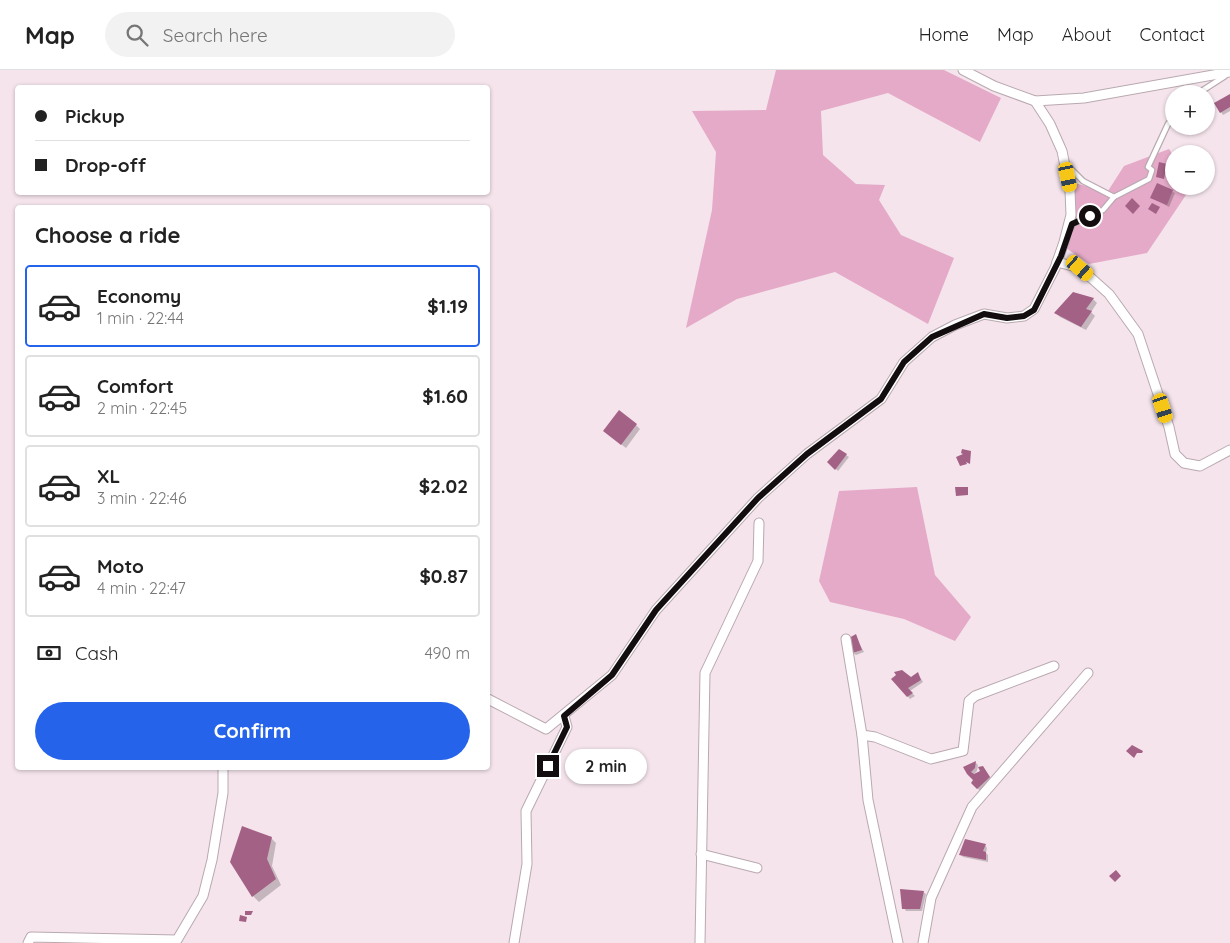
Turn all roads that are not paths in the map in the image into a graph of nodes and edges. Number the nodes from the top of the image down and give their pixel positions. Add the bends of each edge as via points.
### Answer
1 (962, 70) edge
2 (1230, 72) edge
3 (1210, 85) edge
4 (1035, 100) junction
5 (1165, 130) edge
6 (1064, 162) junction
7 (1114, 197) junction
8 (1057, 262) junction
9 (1230, 450) edge
10 (759, 523) dead end
11 (846, 639) dead end
12 (1054, 666) dead end
13 (1088, 673) dead end
14 (490, 700) edge
15 (564, 716) junction
16 (862, 735) junction
17 (224, 770) edge
18 (701, 854) junction
19 (757, 868) dead end
20 (28, 943) edge
21 (514, 943) edge
22 (700, 943) edge
23 (898, 943) edge
24 (923, 943) edge

1 - 4 street via 994,86
2 - 3 lane
2 - 4 street via 1084,98
4 - 6 street via 1050,124
5 - 7 lane via 1148,167 1152,170 1149,179
6 - 7 lane via 1083,181
6 - 8 street via 1071,215
7 - 8 lane via 1103,210 1072,224
8 - 9 street via 1080,268 1102,287 1138,334 1169,426 1175,454 1184,463 1200,466
8 - 15 street via 1034,310 1024,316 1007,318 984,314 955,325 932,337 904,362 881,399 807,454 758,498 656,610 612,675
10 - 18 street via 758,561 705,673
11 - 16 street
12 - 16 street via 969,701 963,751 931,759
13 - 24 street via 972,807 931,898
14 - 15 street via 546,729
15 - 21 street via 567,727 526,811 527,864
16 - 23 street via 868,800
17 - 20 street via 212,860 203,896 177,940 31,938
18 - 19 street
18 - 22 street

